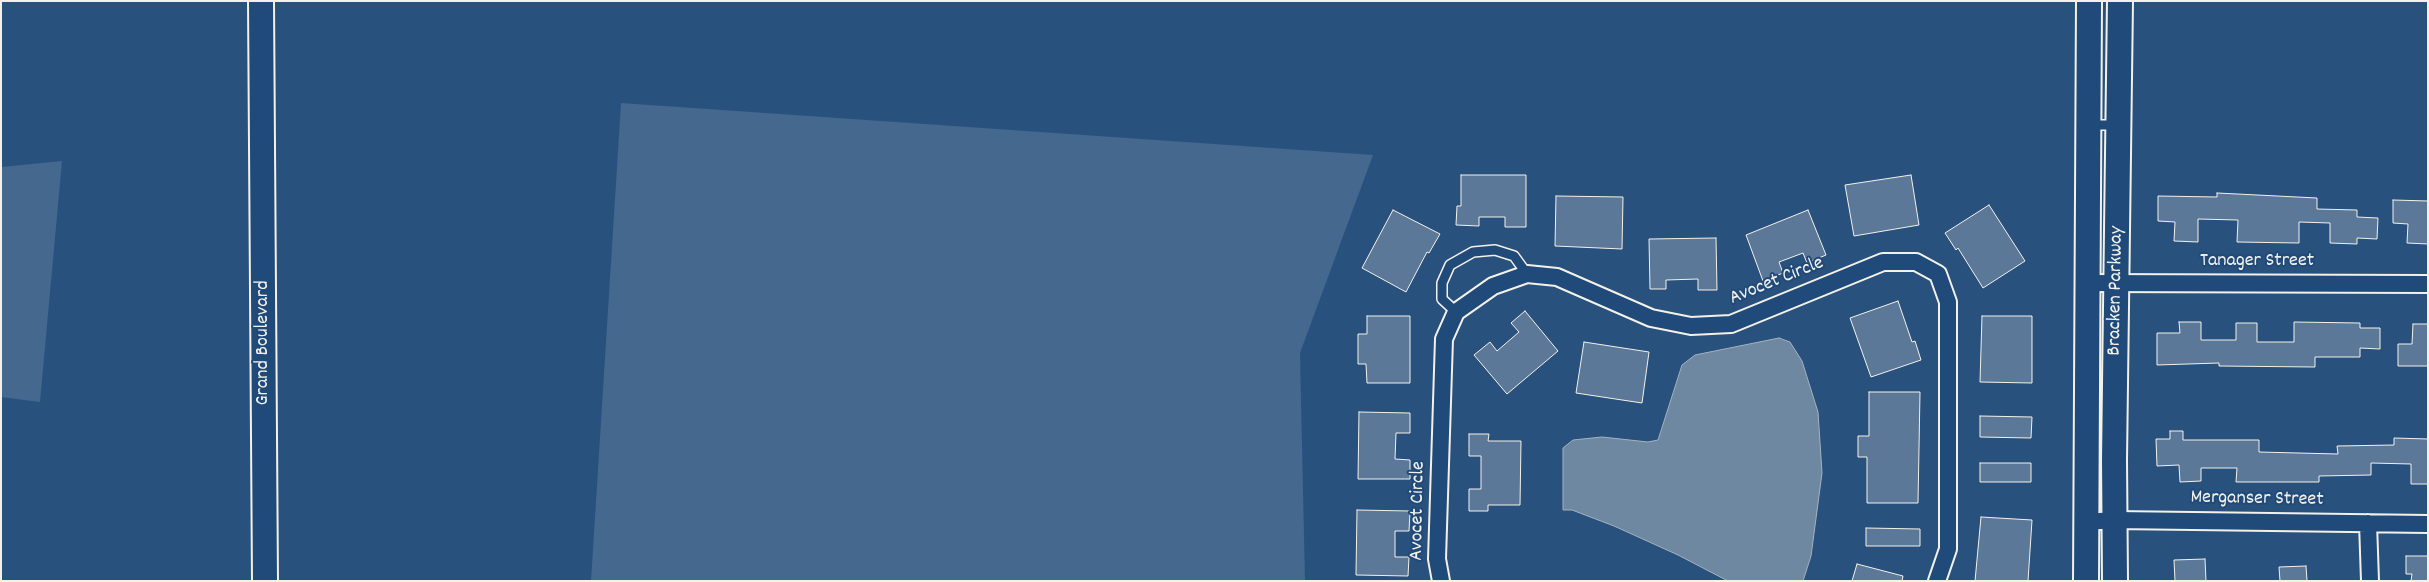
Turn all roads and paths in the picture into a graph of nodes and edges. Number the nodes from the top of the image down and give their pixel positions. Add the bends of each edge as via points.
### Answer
1 (261, 1) edge
2 (2090, 1) edge
3 (2120, 1) edge
4 (2089, 125) junction
5 (2119, 125) junction
6 (1526, 274) junction
7 (2087, 283) junction
8 (2117, 283) junction
9 (2428, 284) edge
10 (1456, 312) junction
11 (2115, 520) junction
12 (2085, 522) junction
13 (2368, 523) junction
14 (2428, 524) edge
15 (265, 581) edge
16 (1441, 581) edge
17 (1937, 581) edge
18 (2086, 581) edge
19 (2115, 581) edge
20 (2370, 581) edge

1 - 15 street, Grand Boulevard
2 - 4 street, Bracken Parkway
3 - 5 street, Bracken Parkway
4 - 5 lane
4 - 7 street, Bracken Parkway
5 - 8 street, Bracken Parkway
6 - 10 street, Avocet Circle via 1493,286
6 - 10 lane via 1514,256 1495,250 1473,252 1450,265 1442,283 1442,299
6 - 17 street, Avocet Circle via 1557,277 1651,318 1691,326 1731,324 1883,262 1916,262 1938,274 1948,302 1948,549
7 - 8 street, Tanager Street
7 - 12 street, Bracken Parkway
8 - 9 street, Tanager Street
8 - 11 street, Bracken Parkway
10 - 16 street, Avocet Circle via 1444,339 1437,559
11 - 12 street, Merganser Street
11 - 13 street, Merganser Street
11 - 19 street, Bracken Parkway
12 - 18 street, Bracken Parkway
13 - 14 street, Merganser Street
13 - 20 street

